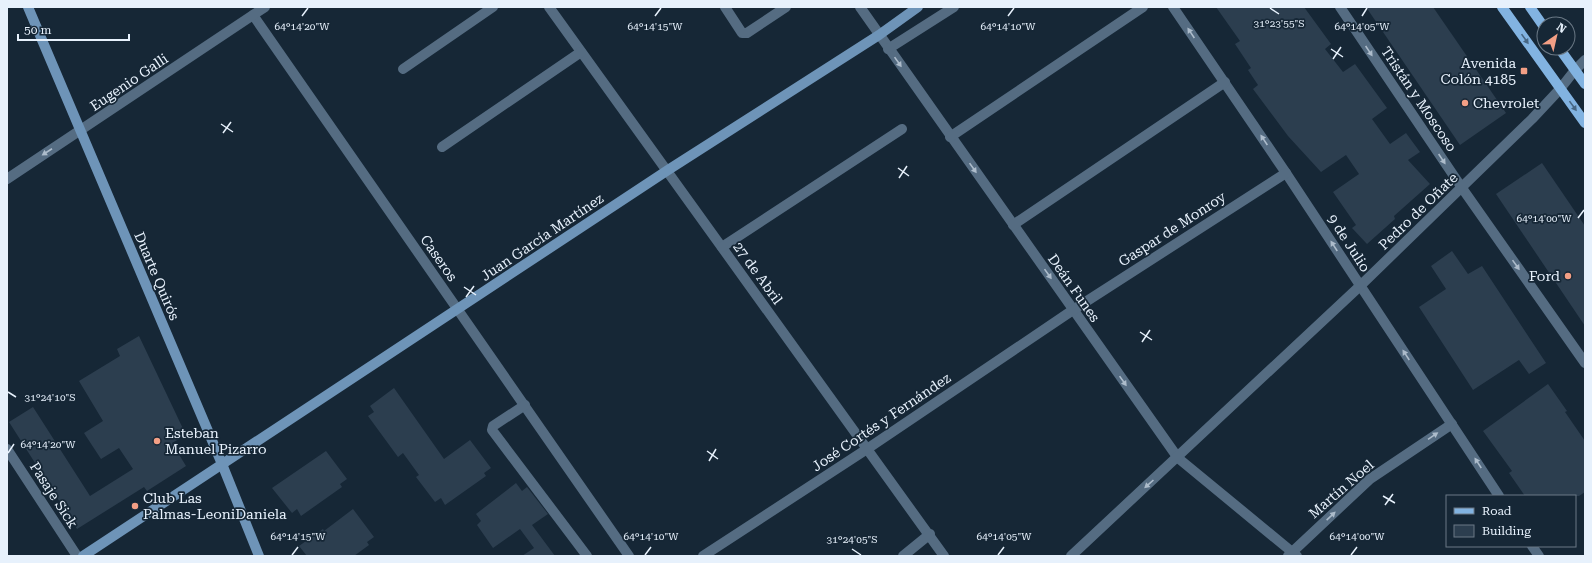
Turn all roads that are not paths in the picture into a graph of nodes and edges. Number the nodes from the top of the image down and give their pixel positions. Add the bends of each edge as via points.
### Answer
1 (28, 7) edge
2 (266, 7) edge
3 (493, 7) edge
4 (549, 7) edge
5 (725, 7) edge
6 (786, 7) edge
7 (860, 7) edge
8 (918, 7) edge
9 (954, 7) edge
10 (1143, 7) edge
11 (1173, 7) edge
12 (1340, 7) edge
13 (1502, 7) edge
14 (1530, 7) edge
15 (253, 15) junction
16 (1536, 16) edge
17 (879, 35) junction
18 (888, 49) junction
19 (581, 52) junction
20 (1565, 56) edge
21 (1585, 60) edge
22 (403, 69) dead end
23 (1575, 70) junction
24 (1225, 82) junction
25 (1585, 84) edge
26 (1560, 89) junction
27 (1585, 123) edge
28 (902, 129) dead end
29 (80, 131) junction
30 (950, 137) junction
31 (442, 147) dead end
32 (668, 170) junction
33 (1286, 172) junction
34 (7, 179) edge
35 (1462, 188) junction
36 (1013, 225) junction
37 (722, 247) junction
38 (1360, 286) junction
39 (458, 309) junction
40 (1073, 310) junction
41 (1585, 363) edge
42 (525, 405) junction
43 (1452, 424) junction
44 (7, 449) edge
45 (867, 449) junction
46 (1178, 458) junction
47 (222, 464) junction
48 (1498, 495) edge
49 (930, 534) junction
50 (1533, 547) edge
51 (1292, 555) edge
52 (77, 556) edge
53 (83, 556) edge
54 (259, 556) edge
55 (587, 556) edge
56 (629, 556) edge
57 (703, 556) edge
58 (903, 556) edge
59 (944, 556) edge
60 (1071, 556) edge
61 (1539, 556) edge

1 - 29 main road, Duarte Quirós
2 - 15 street, Eugenio Galli
3 - 22 street
4 - 19 street, 27 de Abril
5 - 6 street via 742,32 747,33
7 - 17 street, Deán Funes
8 - 17 main road, Juan García Martínez
9 - 18 street
10 - 30 street
24 -> 11 street, 9 de Julio
12 -> 35 street, Tristán y Moscoso
13 -> 26 main road
14 - 16 main road
15 - 29 street, Eugenio Galli
15 - 39 street, Caseros
17 - 18 street, Deán Funes
17 - 32 main road, Juan García Martínez
18 -> 30 street, Deán Funes
19 - 31 street
19 - 32 street, 27 de Abril
20 - 23 main road
21 - 23 street, Pedro de Oñate
23 - 25 main road
23 - 26 street, Pedro de Oñate
33 -> 24 street, 9 de Julio
24 - 36 street
26 -> 27 main road
26 - 35 street, Pedro de Oñate
28 - 37 street
29 -> 34 street, Eugenio Galli
29 - 47 main road, Duarte Quirós
30 -> 36 street, Deán Funes
32 - 37 street, 27 de Abril
32 - 39 main road, Juan García Martínez
38 -> 33 street, 9 de Julio
33 - 40 street, Gaspar de Monroy
35 - 38 street, Pedro de Oñate
35 -> 41 street, Tristán y Moscoso
36 -> 40 street, Deán Funes
37 - 45 street, 27 de Abril
43 -> 38 street, 9 de Julio
38 - 46 street, Pedro de Oñate
39 - 42 street, Caseros
39 - 47 main road, Juan García Martínez
40 - 45 street, José Cortés y Fernández
40 -> 46 street, Deán Funes
42 - 55 street via 493,426 492,430
42 - 56 street, Caseros
48 -> 43 street, 9 de Julio
51 -> 43 street, Martín Noel via 1370,478
44 - 52 street, Pasaje Sick
45 - 49 street, 27 de Abril
45 - 57 street, José Cortés y Fernández
46 - 51 street, Deán Funes
46 -> 60 street, Pedro de Oñate
47 - 53 main road, Juan García Martínez
47 - 54 main road, Duarte Quirós
49 - 58 street
49 - 59 street, 27 de Abril
50 - 61 street

